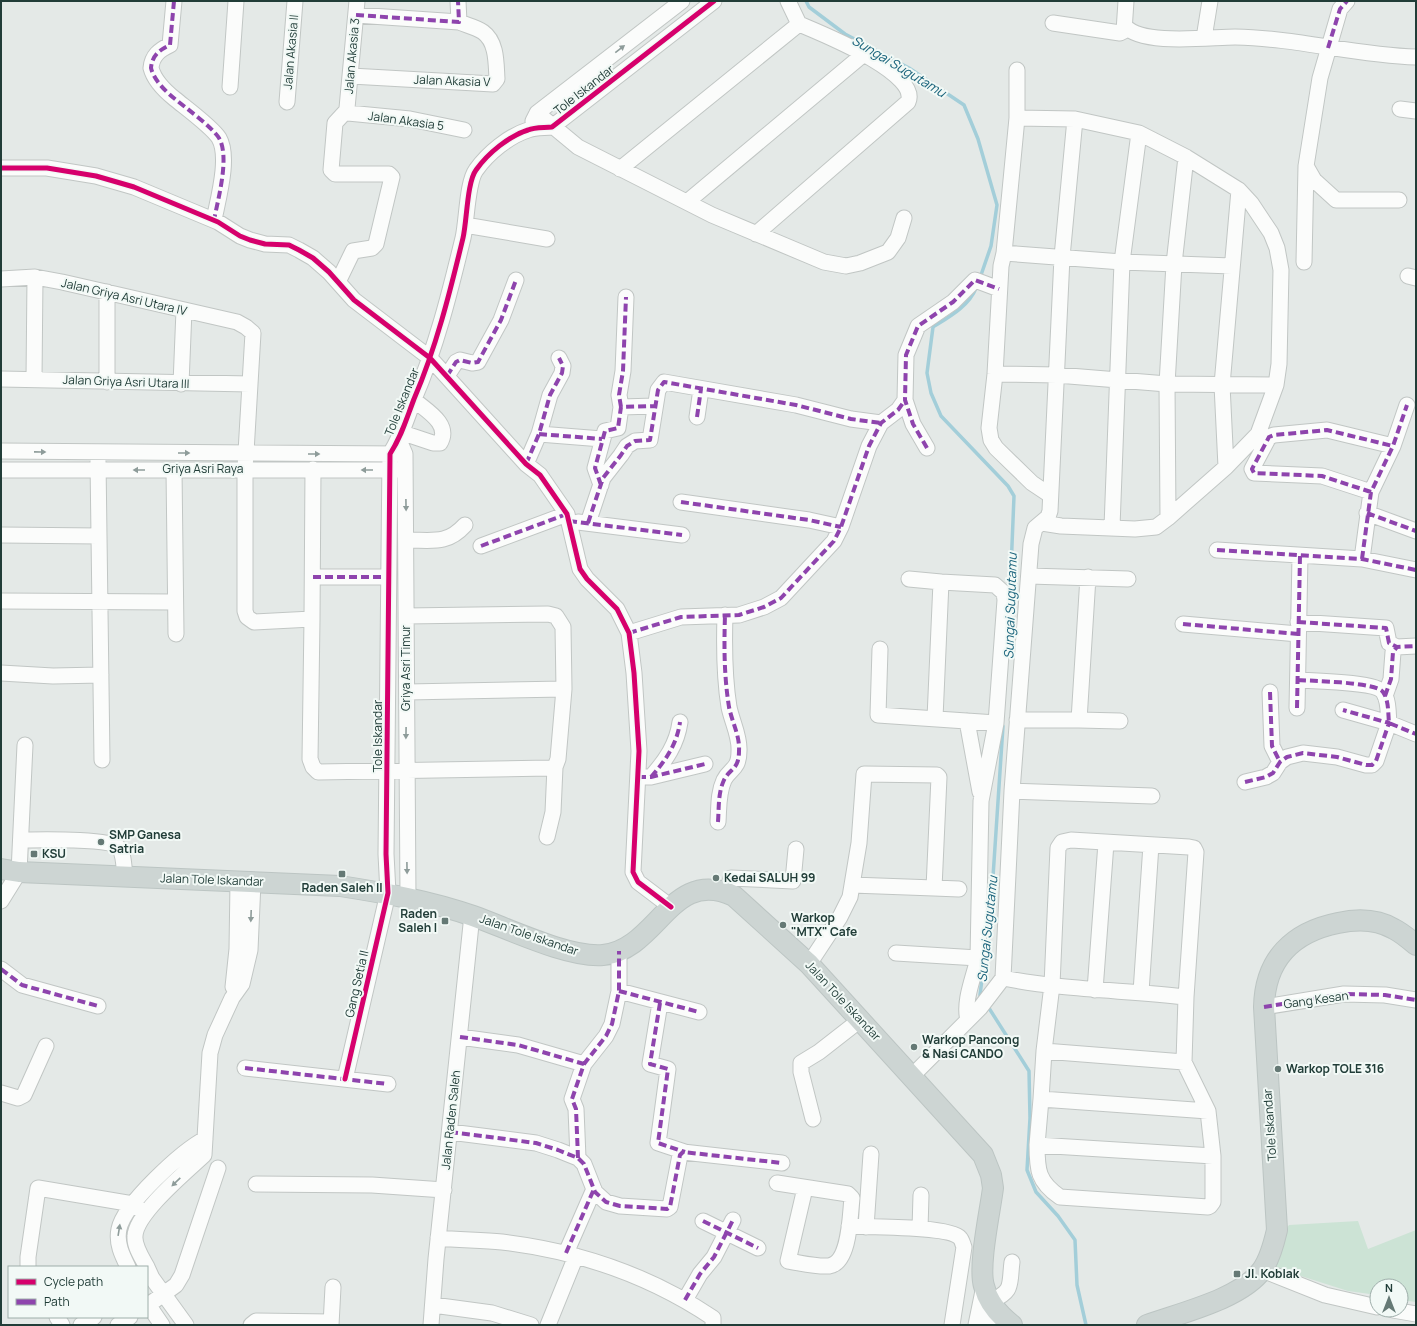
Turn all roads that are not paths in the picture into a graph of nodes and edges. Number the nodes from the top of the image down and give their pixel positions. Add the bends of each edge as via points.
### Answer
1 (174, 1) edge
2 (236, 1) edge
3 (295, 1) edge
4 (458, 1) edge
5 (682, 1) edge
6 (714, 1) edge
7 (788, 1) edge
8 (1126, 1) edge
9 (1210, 1) edge
10 (1347, 1) edge
11 (356, 8) edge
12 (459, 22) junction
13 (1053, 23) dead end
14 (799, 24) junction
15 (650, 26) junction
16 (1125, 26) junction
17 (1204, 38) junction
18 (664, 41) junction
19 (1328, 48) junction
20 (865, 53) junction
21 (1416, 57) edge
22 (1017, 70) dead end
23 (351, 76) junction
24 (230, 87) dead end
25 (287, 102) dead end
26 (1400, 109) dead end
27 (347, 111) junction
28 (1416, 111) edge
29 (537, 113) junction
30 (1016, 118) junction
31 (1076, 119) junction
32 (552, 127) junction
33 (529, 129) junction
34 (464, 130) dead end
35 (1138, 133) junction
36 (1186, 157) junction
37 (1306, 166) junction
38 (1, 168) edge
39 (620, 169) junction
40 (1239, 190) junction
41 (1336, 200) junction
42 (1399, 200) dead end
43 (1305, 201) junction
44 (687, 202) junction
45 (904, 218) dead end
46 (214, 220) junction
47 (465, 225) junction
48 (756, 234) junction
49 (547, 239) dead end
50 (1004, 253) junction
51 (1062, 257) junction
52 (1122, 262) junction
53 (1304, 262) dead end
54 (1174, 264) junction
55 (1232, 266) junction
56 (35, 277) junction
57 (1, 279) edge
58 (516, 280) dead end
59 (338, 282) junction
60 (996, 289) junction
61 (107, 292) junction
62 (626, 297) dead end
63 (184, 310) junction
64 (430, 358) junction
65 (559, 358) dead end
66 (995, 374) junction
67 (1057, 374) junction
68 (447, 376) junction
69 (1117, 378) junction
70 (1, 379) edge
71 (34, 379) junction
72 (107, 382) junction
73 (181, 384) junction
74 (250, 384) junction
75 (1167, 384) junction
76 (1222, 385) junction
77 (1276, 385) junction
78 (701, 389) junction
79 (414, 400) junction
80 (906, 400) junction
81 (1407, 405) dead end
82 (655, 406) junction
83 (620, 407) junction
84 (697, 417) dead end
85 (881, 423) junction
86 (538, 434) junction
87 (401, 436) junction
88 (602, 438) junction
89 (1393, 446) junction
90 (927, 448) dead end
91 (1, 451) edge
92 (98, 453) junction
93 (245, 453) junction
94 (390, 454) junction
95 (405, 454) junction
96 (526, 464) junction
97 (1226, 467) junction
98 (245, 469) junction
99 (313, 469) junction
100 (406, 469) junction
101 (1, 470) edge
102 (99, 470) junction
103 (174, 470) junction
104 (389, 470) junction
105 (601, 485) junction
106 (1371, 492) junction
107 (1050, 495) junction
108 (681, 502) dead end
109 (1367, 513) junction
110 (568, 517) junction
111 (1168, 518) junction
112 (588, 523) junction
113 (1042, 523) junction
114 (465, 525) dead end
115 (841, 527) junction
116 (1112, 527) junction
117 (1416, 531) edge
118 (682, 534) dead end
119 (1, 535) edge
120 (99, 536) junction
121 (406, 540) junction
122 (481, 546) dead end
123 (1217, 550) dead end
124 (1300, 556) junction
125 (1362, 560) junction
126 (1416, 570) edge
127 (1029, 576) junction
128 (314, 577) junction
129 (388, 577) junction
130 (1088, 577) junction
131 (909, 579) dead end
132 (1128, 579) dead end
133 (941, 582) junction
134 (1, 600) edge
135 (100, 601) junction
136 (174, 602) junction
137 (406, 616) junction
138 (725, 616) junction
139 (312, 619) junction
140 (1183, 624) dead end
141 (1298, 628) junction
142 (629, 633) junction
143 (176, 634) dead end
144 (1416, 646) edge
145 (1397, 647) junction
146 (880, 649) dead end
147 (1, 673) edge
148 (101, 675) junction
149 (1298, 680) junction
150 (564, 689) junction
151 (407, 692) junction
152 (1270, 692) dead end
153 (1385, 696) junction
154 (1297, 708) dead end
155 (1343, 710) dead end
156 (935, 718) junction
157 (1017, 720) junction
158 (1079, 720) junction
159 (967, 721) junction
160 (1120, 721) dead end
161 (680, 722) dead end
162 (996, 723) junction
163 (1389, 723) junction
164 (1416, 734) edge
165 (25, 745) dead end
166 (102, 760) dead end
167 (1280, 762) junction
168 (705, 764) dead end
169 (555, 767) junction
170 (388, 771) junction
171 (406, 771) junction
172 (645, 777) junction
173 (1244, 782) dead end
174 (1012, 791) junction
175 (1152, 796) dead end
176 (981, 801) junction
177 (718, 822) dead end
178 (547, 837) dead end
179 (21, 840) junction
180 (1106, 843) junction
181 (1151, 845) junction
182 (796, 849) dead end
183 (10, 870) edge
184 (125, 876) junction
185 (245, 882) junction
186 (852, 885) junction
187 (934, 888) junction
188 (959, 889) dead end
189 (727, 892) junction
190 (388, 893) junction
191 (408, 898) junction
192 (1, 901) edge
193 (671, 907) junction
194 (472, 915) junction
195 (1416, 945) edge
196 (619, 952) junction
197 (896, 953) dead end
198 (978, 958) junction
199 (809, 964) junction
200 (1, 969) edge
201 (1001, 981) junction
202 (1052, 985) junction
203 (1095, 990) junction
204 (619, 992) junction
205 (1142, 992) junction
206 (1186, 996) junction
207 (1416, 1000) edge
208 (660, 1003) junction
209 (98, 1006) dead end
210 (1264, 1007) junction
211 (699, 1012) dead end
212 (860, 1020) junction
213 (968, 1020) junction
214 (460, 1037) junction
215 (46, 1046) dead end
216 (1044, 1051) junction
217 (1184, 1062) junction
218 (584, 1064) junction
219 (245, 1068) dead end
220 (912, 1076) junction
221 (345, 1079) junction
222 (388, 1084) dead end
223 (1, 1093) edge
224 (1041, 1099) junction
225 (1208, 1111) junction
226 (813, 1119) dead end
227 (450, 1132) junction
228 (1037, 1145) junction
229 (685, 1152) junction
230 (871, 1154) dead end
231 (1213, 1156) junction
232 (578, 1158) junction
233 (782, 1163) dead end
234 (218, 1168) dead end
235 (777, 1183) dead end
236 (256, 1184) dead end
237 (594, 1188) junction
238 (805, 1188) junction
239 (444, 1190) junction
240 (921, 1195) dead end
241 (139, 1208) junction
242 (703, 1221) dead end
243 (730, 1226) junction
244 (849, 1226) junction
245 (866, 1227) junction
246 (920, 1229) junction
247 (438, 1238) junction
248 (758, 1248) dead end
249 (571, 1254) junction
250 (1012, 1262) dead end
251 (28, 1266) edge
252 (127, 1266) edge
253 (145, 1266) edge
254 (1262, 1270) junction
255 (148, 1274) edge
256 (333, 1287) dead end
257 (164, 1294) junction
258 (685, 1300) junction
259 (148, 1305) edge
260 (433, 1305) junction
261 (1369, 1305) edge
262 (985, 1310) edge
263 (92, 1318) edge
264 (128, 1318) edge
265 (952, 1319) edge
266 (713, 1322) edge
267 (331, 1323) edge
268 (82, 1325) edge
269 (118, 1325) edge
270 (162, 1325) edge
271 (186, 1325) edge
272 (251, 1325) edge
273 (431, 1325) edge
274 (531, 1325) edge
275 (548, 1325) edge
276 (1012, 1325) edge
277 (1147, 1325) edge

1 - 46 street via 170,45 154,56 150,68 167,93 215,133 221,142 223,168
2 - 24 street
3 - 25 street, Jalan Akasia II
4 - 12 street
5 - 15 street, Tole Iskandar
6 - 18 street, Tole Iskandar
7 - 14 street
8 - 16 street
9 - 17 street
10 - 19 street via 1340,10
11 - 12 street
11 - 23 street, Jalan Akasia 3
12 - 23 street, Jalan Akasia V via 483,32 489,39 494,49 497,79 493,84
13 - 16 street via 1120,34
14 - 20 street
14 - 39 street
15 - 18 street
29 -> 15 street, Tole Iskandar
16 - 17 street via 1131,32 1147,36
17 - 19 street via 1235,37 1290,41
18 - 32 street, Tole Iskandar
19 - 21 street
19 - 37 street via 1320,78
20 - 44 street
20 - 48 street via 896,77 909,92 908,102
22 - 30 street
23 - 27 street, Jalan Akasia 3
26 - 28 street
27 - 34 street, Jalan Akasia 5 via 410,119
27 - 59 street via 335,123 331,170 335,174 389,174 392,177 376,244 372,248 353,251
29 - 32 street
29 - 33 street, Tole Iskandar
30 - 31 street
30 - 50 street
31 - 35 street
31 - 51 street
32 - 33 street, Tole Iskandar
32 - 39 street via 578,147
33 - 47 street, Tole Iskandar via 502,144 475,170
35 - 36 street
35 - 52 street
36 - 40 street
36 - 54 street
37 - 41 street via 1314,180
37 - 43 street
38 - 46 street via 48,168 96,176 134,187
39 - 44 street
40 - 55 street
40 - 77 street via 1264,221 1278,248 1281,290
41 - 42 street
41 - 43 street
43 - 53 street
44 - 48 street
45 - 48 street via 898,238 888,252 846,266 824,262
46 - 59 street via 250,240 264,244 289,245 299,250 313,258
47 - 49 street
47 - 64 street, Tole Iskandar via 455,272
50 - 51 street
50 - 60 street
51 - 52 street
51 - 67 street
52 - 54 street
52 - 69 street
54 - 55 street
54 - 75 street
55 - 76 street
56 - 57 street, Jalan Griya Asri Utara IV
56 - 61 street, Jalan Griya Asri Utara IV
56 - 71 street
58 - 68 street via 501,320 478,362 460,360
59 - 64 street via 354,300
60 - 66 street
60 - 80 street via 976,279 954,302 918,326 906,355
61 - 63 street, Jalan Griya Asri Utara IV
61 - 72 street
62 - 83 street
63 - 73 street
63 - 74 street, Jalan Griya Asri Utara IV via 237,322 253,333
64 - 68 street
64 - 79 street, Tole Iskandar
65 - 86 street via 563,366 562,373 550,395
66 - 67 street
66 - 107 street via 989,428 991,440 1032,483
67 - 69 street
67 - 107 street
68 - 96 street
69 - 75 street
69 - 116 street
70 - 71 street, Jalan Griya Asri Utara III
71 - 72 street, Jalan Griya Asri Utara III
72 - 73 street, Jalan Griya Asri Utara III
73 - 74 street, Jalan Griya Asri Utara III
74 - 93 street
75 - 76 street
75 - 111 street
76 - 77 street
76 - 97 street
77 - 97 street via 1258,434
78 - 82 street via 664,382 658,390
78 - 84 street
78 - 85 street
79 - 87 street, Tole Iskandar
79 - 87 street via 440,423 444,429 444,436 440,443
80 - 85 street
80 - 90 street via 913,424
81 - 89 street
82 - 83 street
82 - 105 street via 650,440 635,441 627,446 603,478
83 - 88 street via 618,428 606,429
85 - 115 street via 869,446
86 - 88 street
86 - 96 street
87 - 94 street, Tole Iskandar
87 - 95 street, Griya Asri Timur
88 - 105 street via 595,468
89 - 106 street
89 - 106 street via 1327,430 1280,434 1268,437 1252,469 1254,473 1322,476
91 -> 92 street, Griya Asri Raya
92 -> 93 street, Griya Asri Raya
92 - 102 street
93 -> 94 street, Griya Asri Raya
93 - 98 street
94 - 95 street, Griya Asri Raya
94 - 104 street, Tole Iskandar
95 - 100 street, Griya Asri Timur
96 - 110 street via 540,475
97 - 111 street
98 - 99 street, Griya Asri Raya
98 - 103 street, Griya Asri Raya
98 - 139 street via 247,617 254,622
104 -> 99 street, Griya Asri Raya
99 - 128 street
100 - 104 street, Griya Asri Raya
100 -> 121 street, Griya Asri Timur
101 - 102 street, Griya Asri Raya
103 -> 102 street, Griya Asri Raya
102 - 120 street
103 - 136 street
104 - 129 street, Tole Iskandar
105 - 112 street
106 - 109 street
107 - 113 street via 1050,512
108 - 115 street
109 - 117 street
109 - 125 street
110 - 112 street
110 - 122 street
110 - 142 street via 580,569 617,609
111 - 116 street via 1156,527
112 - 118 street
113 - 116 street
113 - 127 street via 1036,528 1031,544
114 - 121 street via 456,535 446,539
115 - 138 street via 834,541 781,598 764,607 739,615
119 - 120 street
120 - 135 street
121 - 137 street, Griya Asri Timur
123 - 124 street
124 - 125 street
124 - 141 street
125 - 126 street
127 - 130 street
127 - 157 street
128 - 129 street
128 - 139 street
129 - 170 street, Tole Iskandar
130 - 132 street
130 - 158 street
131 - 133 street
133 - 156 street
133 - 162 street via 996,585 1004,593
134 - 135 street
135 - 136 street
135 - 148 street
136 - 143 street
137 - 150 street via 556,616 563,627
137 - 151 street, Griya Asri Timur
138 - 142 street via 681,617
138 - 177 street via 726,683 739,751 735,768 723,781
139 - 170 street via 312,767 318,772
140 - 141 street
141 - 145 street via 1386,628 1389,643
141 - 149 street
142 - 172 street via 639,751
144 - 145 street
145 - 153 street via 1393,652 1391,680
146 - 156 street via 878,715
147 - 148 street
148 - 166 street
149 - 153 street via 1338,682 1377,688 1383,691
149 - 154 street
150 - 151 street
150 - 169 street via 558,759
151 -> 171 street, Griya Asri Timur
152 - 167 street via 1272,746
153 - 163 street
155 - 163 street
156 - 159 street
157 - 158 street
157 - 174 street
158 - 160 street
159 - 162 street
159 - 176 street
161 - 172 street via 674,746 665,761
162 - 176 street
163 - 164 street
163 - 167 street via 1376,761 1372,764 1366,765 1337,756 1303,753 1287,757
165 - 179 street
167 - 173 street via 1270,775
168 - 172 street
169 - 171 street, Tole Iskandar
169 - 178 street via 553,812
170 - 171 street, Tole Iskandar
170 - 190 street, Tole Iskandar
171 -> 191 street, Griya Asri Timur
172 - 193 street via 633,872 638,882
174 - 175 street
174 - 201 street
176 - 198 street
179 - 183 street
179 - 184 street via 103,841 118,846
180 - 181 street
180 - 202 street via 1071,840 1062,842 1058,848
180 - 203 street
181 - 205 street
181 - 206 street via 1189,847 1194,848 1196,852
182 - 189 street via 793,881 731,878
183 - 184 main road, Jalan Tole Iskandar
183 - 192 street
184 - 185 main road, Jalan Tole Iskandar
185 - 190 main road, Jalan Tole Iskandar via 340,886
185 - 241 street via 232,998 215,1035 210,1053 201,1147
186 - 187 street
186 - 187 street via 859,843 864,774 937,775 940,781
186 - 199 street via 850,897 840,916
187 - 188 street
189 - 193 main road, Jalan Tole Iskandar via 699,889 685,895
189 - 199 main road, Jalan Tole Iskandar
190 - 191 main road, Jalan Tole Iskandar
190 - 221 street, Gang Setia II
191 - 194 main road, Jalan Tole Iskandar
193 - 196 main road, Jalan Tole Iskandar via 637,940
194 - 196 main road, Jalan Tole Iskandar via 563,949 588,955
194 - 214 street, Jalan Raden Saleh
195 - 210 main road, Tole Iskandar via 1393,928 1373,922 1358,920 1322,926 1302,935 1280,956 1267,985
196 - 204 street
197 - 198 street
198 - 213 street via 969,996
199 - 212 main road, Jalan Tole Iskandar
200 - 209 street via 22,985
201 - 202 street
201 - 213 street
202 - 203 street
202 - 216 street
203 - 205 street
204 - 208 street
204 - 218 street via 612,1024
205 - 206 street
206 - 217 street
207 - 210 street, Gang Kesan via 1385,995 1344,994
208 - 211 street
208 - 229 street via 650,1064 668,1068 658,1143
210 - 254 main road, Tole Iskandar via 1277,1230
212 - 220 main road, Jalan Tole Iskandar
212 - 226 street via 801,1063
213 - 220 street
214 - 218 street via 518,1045
214 - 227 street, Jalan Raden Saleh
215 - 223 street via 24,1095 18,1098
216 - 217 street
216 - 224 street
217 - 225 street
218 - 232 street via 572,1099 576,1110
219 - 221 street
220 - 262 main road, Jalan Tole Iskandar via 983,1155 991,1175 993,1188 982,1271
221 - 222 street
224 - 225 street
224 - 228 street
225 - 231 street
227 - 232 street via 536,1143
227 - 239 street, Jalan Raden Saleh
228 - 231 street
228 - 231 street via 1037,1169 1048,1189 1060,1197 1092,1200 1210,1206 1214,1202
229 - 233 street
229 - 237 street via 680,1155 672,1204 667,1209 620,1206 606,1202
230 - 245 street
232 - 237 street via 584,1164
234 - 257 street via 182,1275 176,1285
235 - 238 street
236 - 239 street via 372,1185
237 - 249 street
238 - 244 street via 848,1194 852,1198
238 - 244 street via 781,1260 818,1265 833,1264 841,1259 845,1250
239 - 247 street, Jalan Raden Saleh
240 - 246 street
241 - 251 street via 38,1188
252 -> 241 street via 120,1252 119,1230 121,1220
241 - 253 street via 135,1236
242 - 243 street
243 - 248 street
243 - 258 street via 714,1257 700,1274
244 - 245 street
245 - 246 street
246 - 265 street via 938,1230 954,1235 960,1239 964,1247
247 - 249 street via 502,1242
247 - 260 street, Jalan Raden Saleh
249 - 258 street via 603,1263 668,1290
249 - 275 street
250 - 262 street via 1008,1291
254 - 261 street via 1325,1295
254 - 277 main road, Tole Iskandar via 1240,1291
255 - 257 street
256 - 267 street
257 - 259 street
257 - 271 street
258 - 266 street
259 - 270 street
260 - 273 street, Jalan Raden Saleh
260 - 274 street via 492,1313
262 - 265 street
262 - 276 main road via 1002,1317
263 - 268 street
264 - 269 street
267 - 272 street via 256,1321

